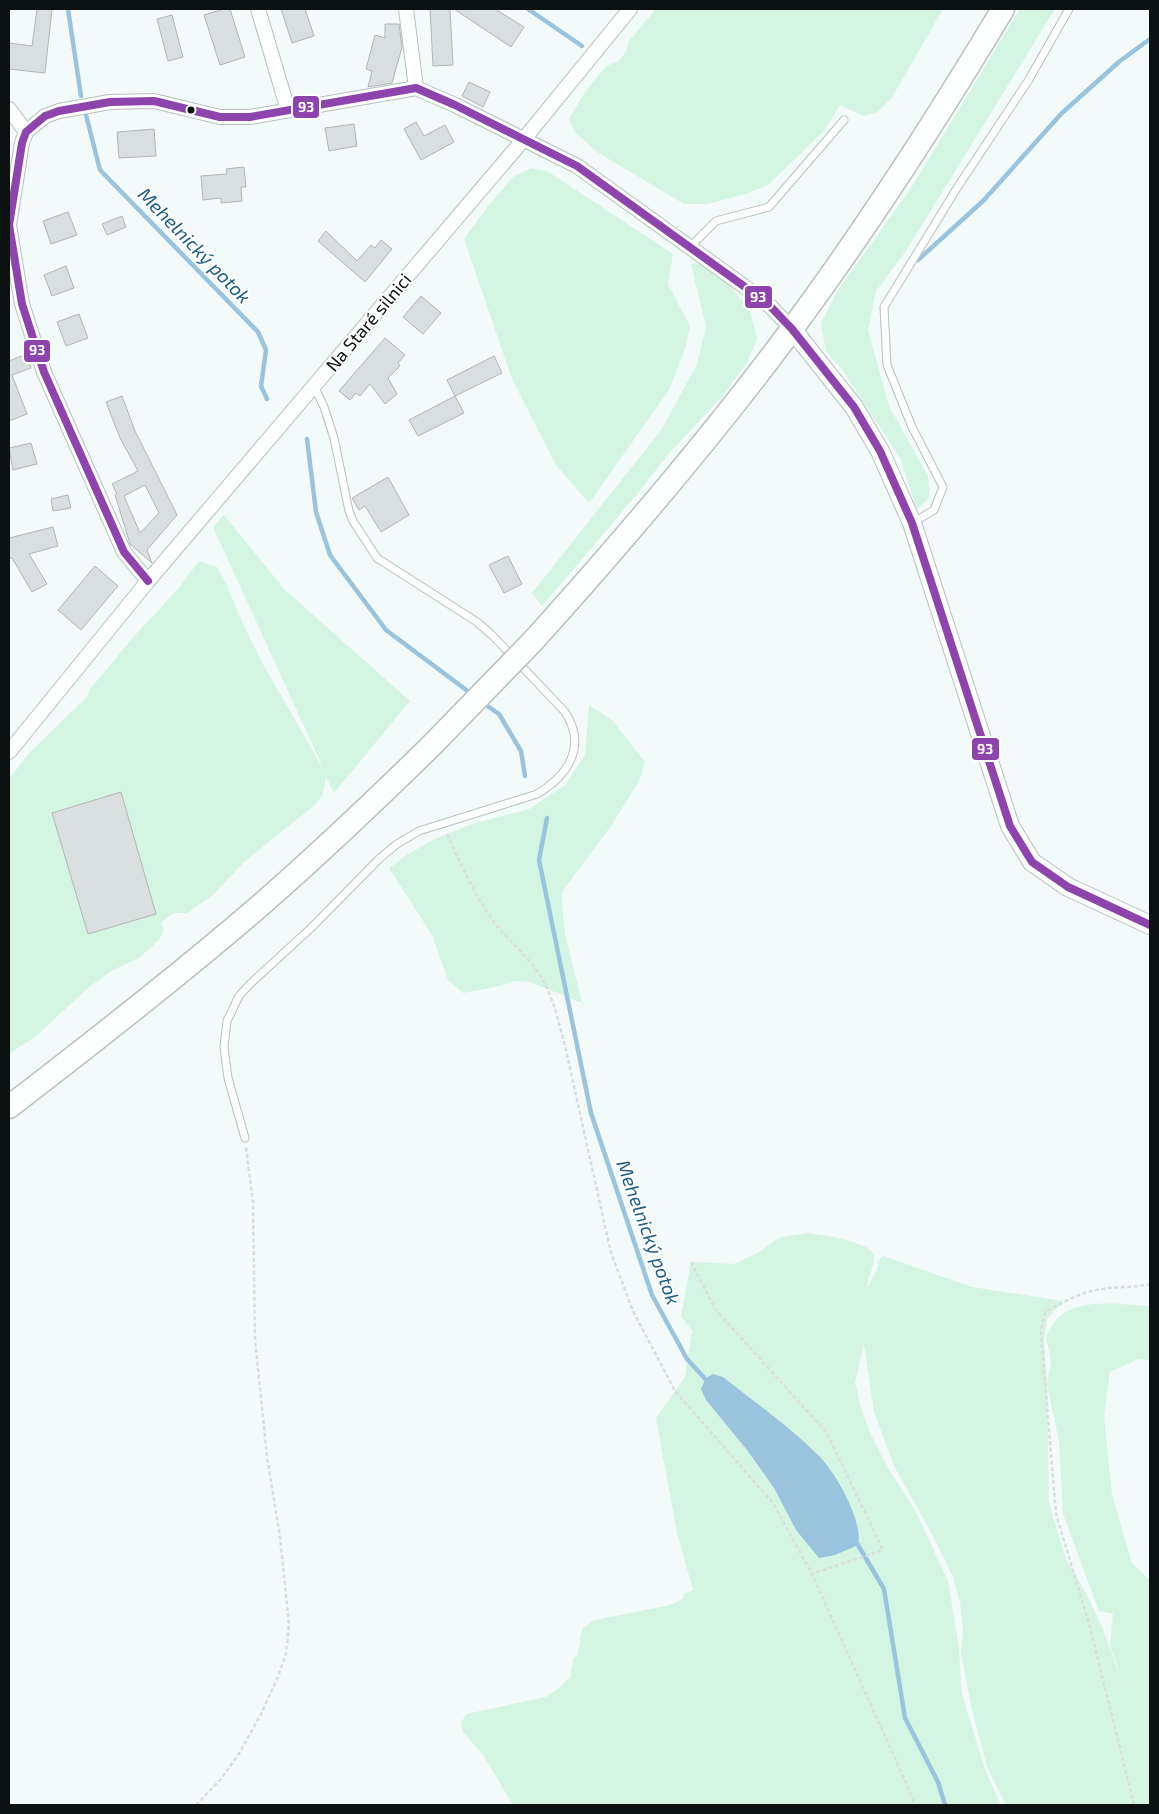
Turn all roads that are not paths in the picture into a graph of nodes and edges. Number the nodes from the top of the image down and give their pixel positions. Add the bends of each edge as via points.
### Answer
1 (258, 9) edge
2 (406, 9) edge
3 (630, 9) edge
4 (1003, 9) edge
5 (1068, 9) edge
6 (416, 88) junction
7 (9, 109) edge
8 (288, 110) junction
9 (844, 120) dead end
10 (26, 132) junction
11 (524, 139) junction
12 (690, 247) junction
13 (792, 329) junction
14 (314, 386) junction
15 (912, 523) junction
16 (148, 581) junction
17 (9, 752) edge
18 (1150, 925) edge
19 (9, 1106) edge
20 (244, 1138) road end

1 - 8 street
2 - 6 street
3 - 11 street, Na Staré silnici
4 - 13 main road via 898,178
5 - 15 lane via 1028,81 884,307 887,365 912,427 943,486 934,510
6 - 8 street
6 - 11 street
7 - 10 street
8 - 10 street via 220,117 154,102 110,102 59,111 46,116
9 - 12 lane via 769,207 716,220
10 - 16 street via 9,225 22,304 44,372 124,552
11 - 12 street via 577,166
11 - 14 street, Na Staré silnici
12 - 13 street via 771,307
13 - 15 street via 854,407 880,451
13 - 19 main road, bridge via 687,463 534,640 432,745 262,903 119,1022
14 - 16 street
14 - 20 lane, Na Staré silnici via 334,438 349,511 371,551 384,563 458,608 493,636 572,722 573,754 557,780 537,794 419,831 397,844 239,996 227,1021 224,1047 228,1078
15 - 18 street via 1010,826 1032,862 1068,887
16 - 17 street

